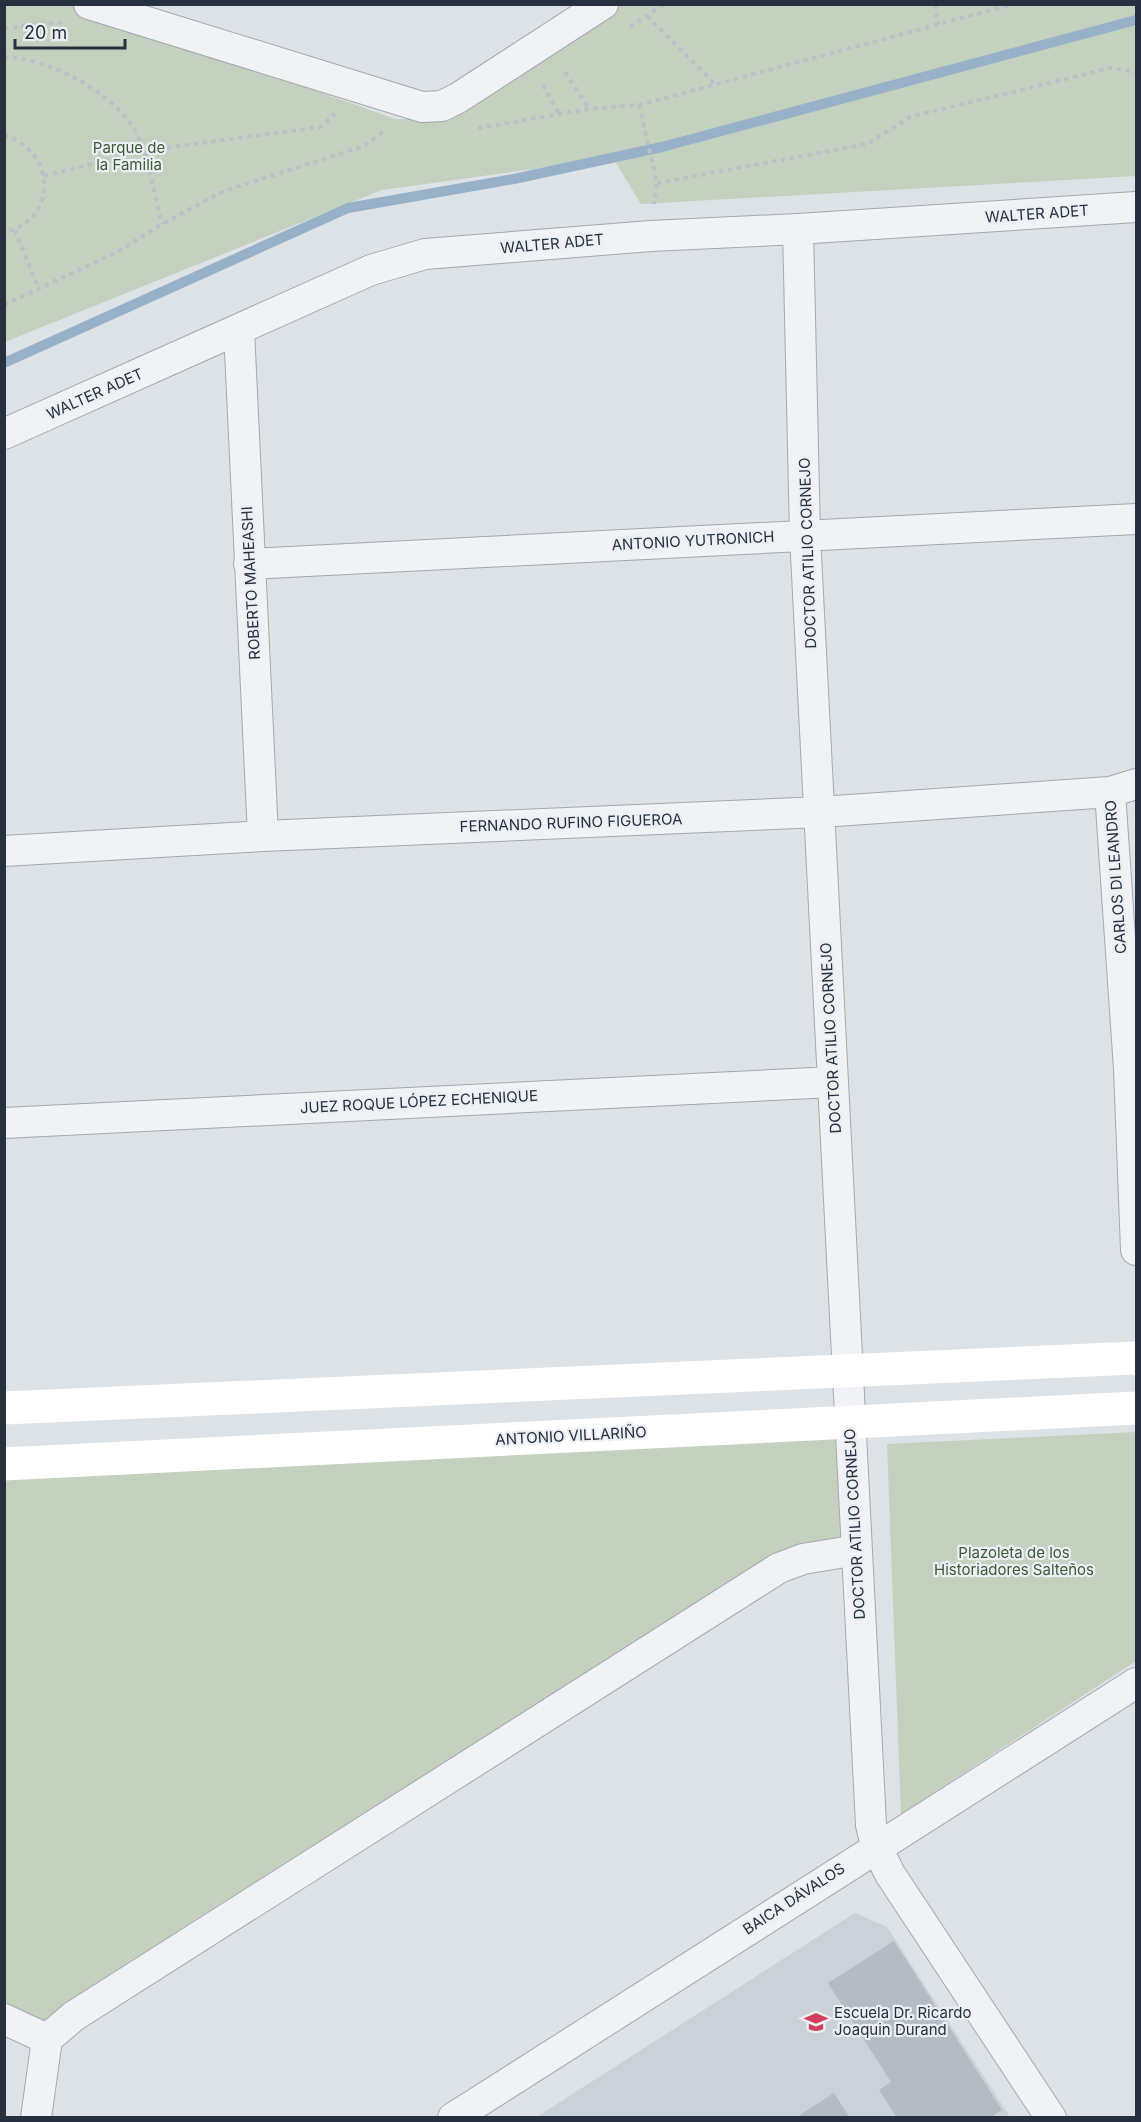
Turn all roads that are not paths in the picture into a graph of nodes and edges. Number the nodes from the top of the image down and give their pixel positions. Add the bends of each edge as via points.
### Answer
1 (89, 4) edge
2 (603, 4) edge
3 (1137, 207) edge
4 (798, 229) junction
5 (239, 330) junction
6 (4, 434) edge
7 (1137, 519) edge
8 (806, 534) junction
9 (249, 564) junction
10 (1123, 788) edge
11 (821, 812) junction
12 (263, 836) junction
13 (4, 851) edge
14 (1133, 1068) edge
15 (833, 1082) junction
16 (4, 1123) edge
17 (1137, 1250) edge
18 (1137, 1358) edge
19 (849, 1369) junction
20 (4, 1408) edge
21 (1137, 1408) edge
22 (849, 1423) junction
23 (4, 1464) edge
24 (857, 1550) junction
25 (1136, 1683) edge
26 (876, 1846) junction
27 (4, 2019) edge
28 (47, 2039) junction
29 (36, 2118) edge
30 (453, 2118) edge
31 (1051, 2118) edge

1 - 2 street via 422,106 442,106 458,98
3 - 4 street, WALTER ADET
4 - 5 street, WALTER ADET via 425,254 371,270
4 - 8 street, DOCTOR ATILIO CORNEJO
5 - 6 street, WALTER ADET
5 - 9 street, ROBERTO MAHEASHI
7 - 8 street, ANTONIO YUTRONICH
8 - 9 street, ANTONIO YUTRONICH
8 - 11 street, DOCTOR ATILIO CORNEJO
9 - 12 street, ROBERTO MAHEASHI
10 - 11 street, FERNANDO RUFINO FIGUEROA
10 - 14 street, CARLOS DI LEANDRO
11 - 12 street, FERNANDO RUFINO FIGUEROA
11 - 15 street, DOCTOR ATILIO CORNEJO
12 - 13 street, FERNANDO RUFINO FIGUEROA
14 - 17 street, CARLOS DI LEANDRO
15 - 16 street, JUEZ ROQUE LÓPEZ ECHENIQUE
15 - 19 street, DOCTOR ATILIO CORNEJO
18 - 19 street
19 - 20 street
19 - 22 street, DOCTOR ATILIO CORNEJO
21 - 22 street, ANTONIO VILLARIÑO
22 - 23 street, ANTONIO VILLARIÑO
22 - 24 street, DOCTOR ATILIO CORNEJO
24 - 26 street, DOCTOR ATILIO CORNEJO via 871,1825
24 - 28 street via 803,1559 779,1568 74,2016
25 - 26 street, BAICA DÁVALOS
26 - 30 street, BAICA DÁVALOS
26 - 31 street, DOCTOR ATILIO CORNEJO via 890,1874
27 - 28 street
28 - 29 street

